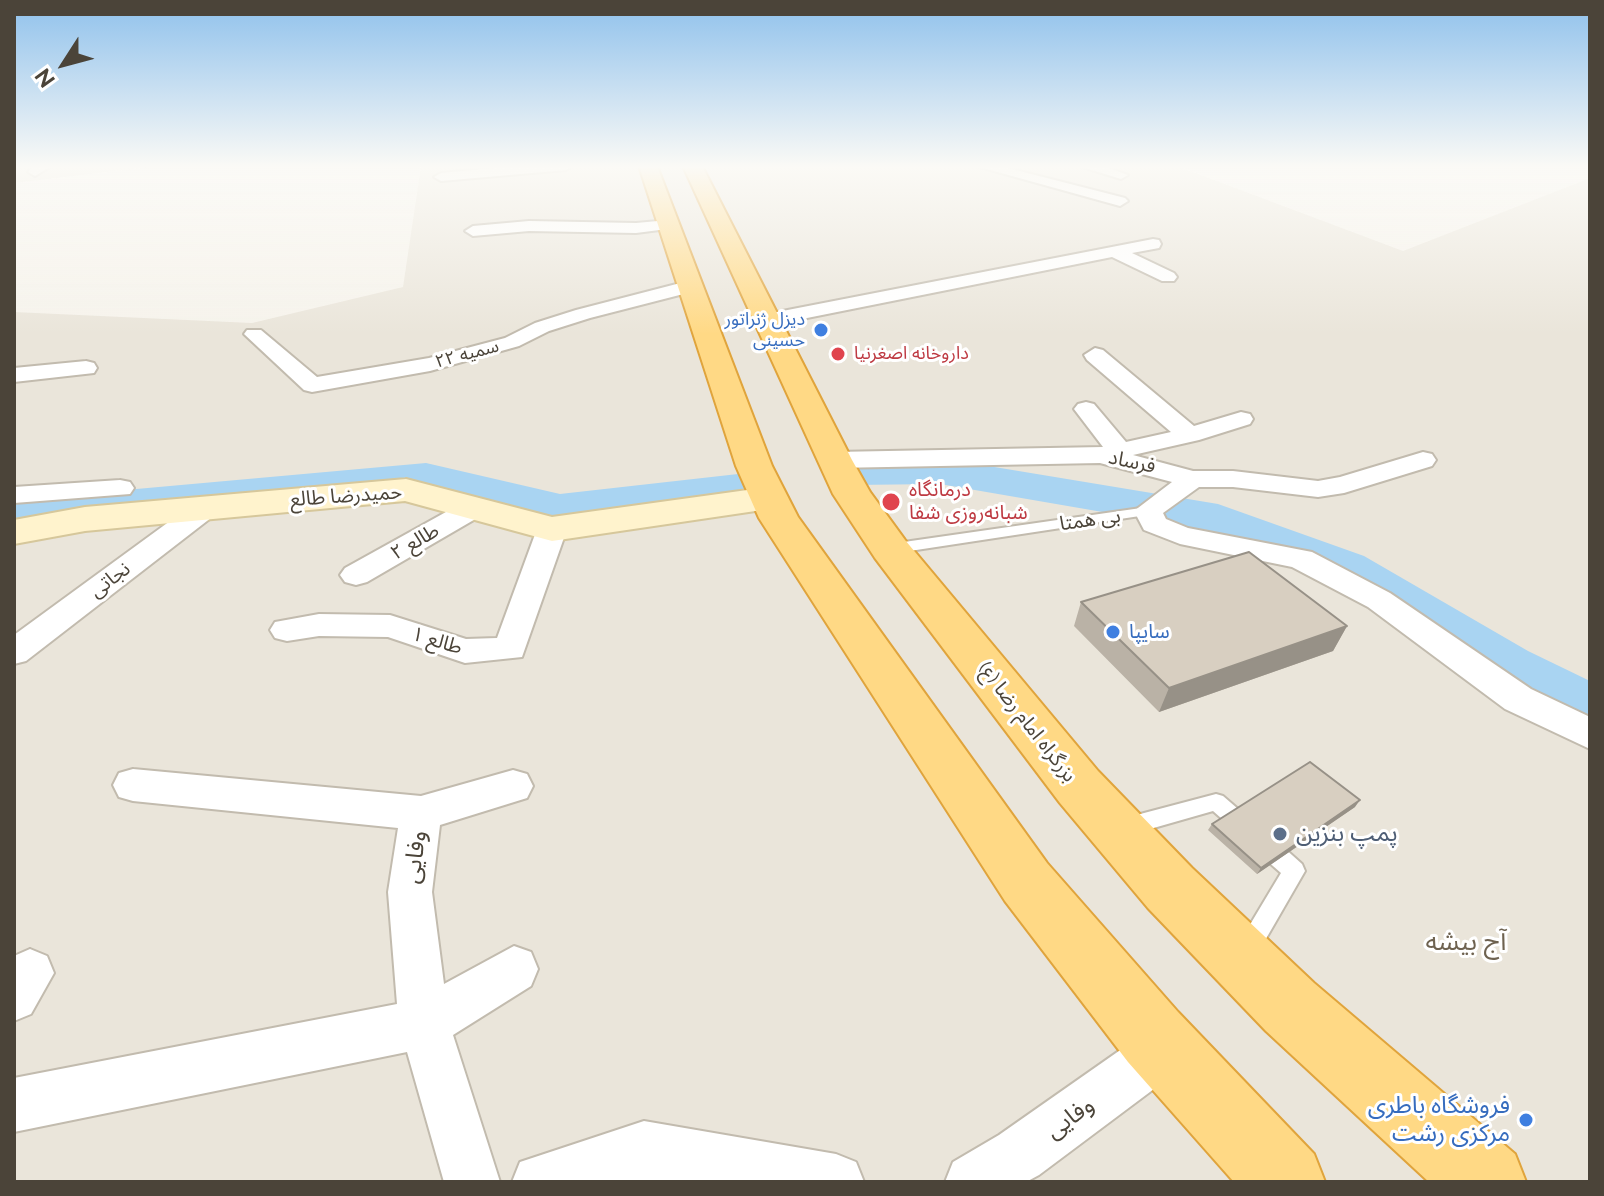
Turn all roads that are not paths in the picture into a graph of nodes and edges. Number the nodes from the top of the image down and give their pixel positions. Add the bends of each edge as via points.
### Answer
1 (668, 222) edge
2 (719, 222) edge
3 (669, 225) junction
4 (473, 231) dead end
5 (1153, 244) dead end
6 (1115, 252) junction
7 (1168, 277) dead end
8 (692, 286) junction
9 (767, 320) junction
10 (254, 334) dead end
11 (1095, 355) dead end
12 (86, 368) dead end
13 (14, 375) edge
14 (1086, 409) dead end
15 (1241, 419) dead end
16 (1190, 435) junction
17 (1110, 453) junction
18 (834, 460) junction
19 (1423, 460) dead end
20 (1193, 479) junction
21 (120, 488) dead end
22 (14, 495) edge
23 (769, 498) junction
24 (206, 508) junction
25 (474, 508) junction
26 (1150, 509) junction
27 (552, 529) junction
28 (14, 532) edge
29 (890, 549) junction
30 (356, 575) dead end
31 (287, 630) dead end
32 (14, 652) edge
33 (1590, 734) edge
34 (133, 785) dead end
35 (513, 786) dead end
36 (421, 813) junction
37 (1116, 830) junction
38 (1241, 960) junction
39 (514, 969) dead end
40 (424, 1024) junction
41 (1164, 1050) junction
42 (14, 1105) edge
43 (642, 1165) edge
44 (472, 1182) edge
45 (540, 1182) edge
46 (836, 1182) edge
47 (973, 1182) edge
48 (1286, 1182) edge
49 (1487, 1182) edge

1 - 3 highway
2 - 9 highway, بزرگراه امام رضا (ع)
3 - 4 street
3 - 8 highway
5 - 6 street
6 - 7 street
6 - 9 street
8 - 10 street, سمیه ۲۲ via 583,314 512,342 430,364 312,385
8 - 23 highway
9 - 18 highway, بزرگراه امام رضا (ع)
11 - 16 street
12 - 13 street
14 - 17 street
15 - 16 street
16 - 17 street
17 - 18 street, فرساد
17 - 20 street, فرساد
18 - 29 highway, بزرگراه امام رضا (ع)
19 - 20 street, فرساد via 1318,489
20 - 26 street
21 - 22 street
23 - 27 main road, حمیدرضا طالع
23 - 41 highway via 1006,854
24 - 25 main road, حمیدرضا طالع via 406,490
24 - 28 main road, حمیدرضا طالع via 85,519
24 - 32 street, نجاتی
25 - 27 main road, حمیدرضا طالع
25 - 30 street, طالع ۲
26 - 29 lane, بی همتا
26 - 33 street via 1154,524 1180,535 1301,559 1379,600 1518,699
27 - 31 street, طالع ۱ via 510,649 465,651 390,626
29 - 37 highway, بزرگراه امام رضا (ع)
34 - 36 street, وفایی
35 - 36 street
36 - 40 street, وفایی via 410,892
37 - 38 highway, بزرگراه امام رضا (ع)
37 - 38 lane via 1216,802 1294,871
38 - 49 highway, بزرگراه امام رضا (ع)
39 - 40 street
40 - 42 street
40 - 44 street, وفایی
41 - 47 street, وفایی
41 - 48 highway
43 - 45 street
43 - 46 street

